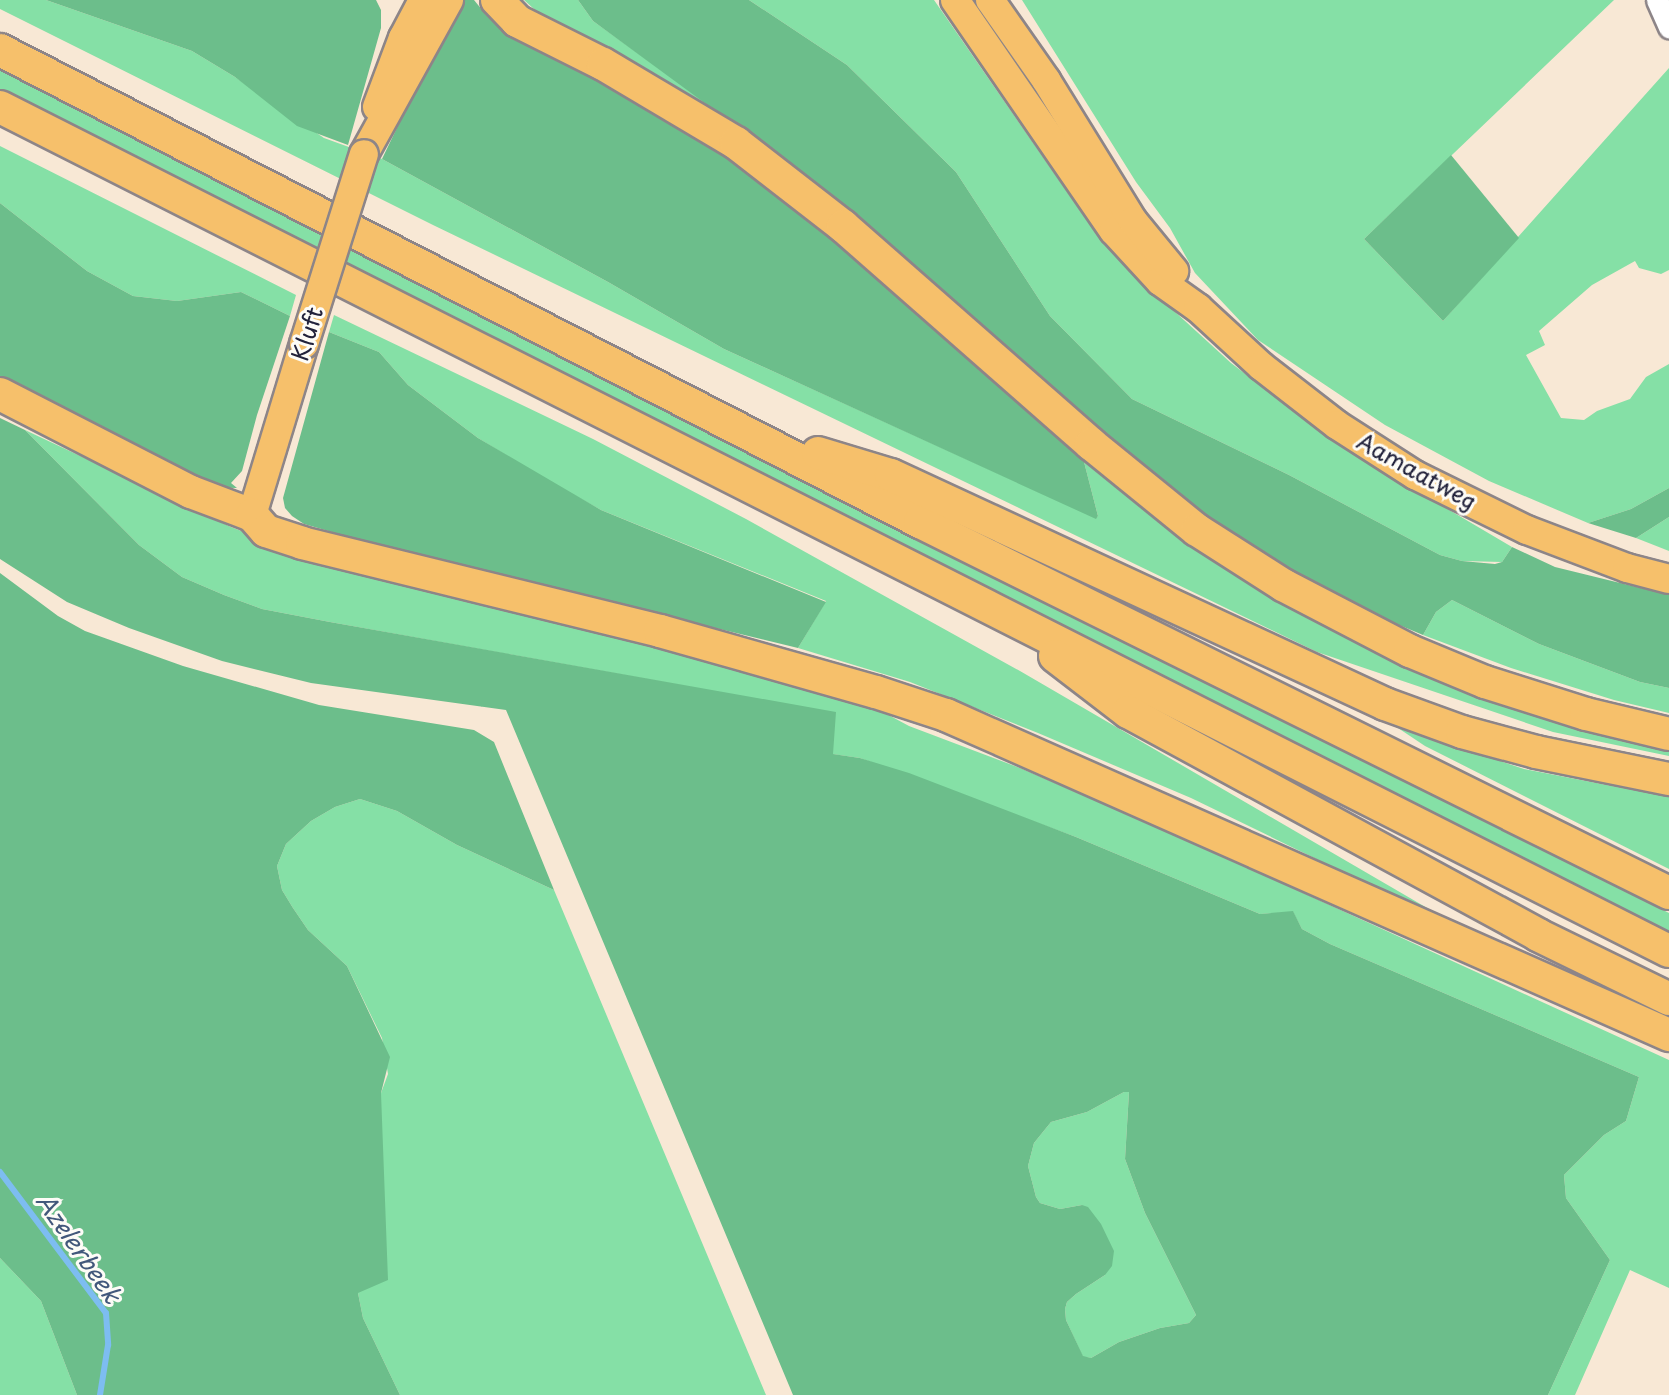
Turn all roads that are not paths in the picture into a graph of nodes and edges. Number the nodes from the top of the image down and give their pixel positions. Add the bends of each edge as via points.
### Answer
1 (423, 0) edge
2 (449, 0) edge
3 (497, 0) edge
4 (956, 0) edge
5 (990, 0) edge
6 (1657, 0) edge
7 (1669, 27) edge
8 (0, 50) edge
9 (0, 107) edge
10 (364, 154) junction
11 (1198, 308) junction
12 (0, 394) edge
13 (749, 433) junction
14 (252, 515) junction
15 (1669, 579) edge
16 (999, 612) junction
17 (1669, 734) edge
18 (1669, 779) edge
19 (1669, 893) edge
20 (1669, 951) edge
21 (1669, 999) edge
22 (1669, 1035) edge

1 - 10 main road, Kluft via 380,94
2 - 10 main road, Kluft
3 - 17 highway via 517,21 603,64 736,143 843,226 1091,444 1198,530 1283,586 1399,646 1485,682
4 - 11 main road, Aamaatweg via 1114,232 1160,281
5 - 11 main road, Aamaatweg via 1046,80 1133,221
6 - 7 street
8 - 13 highway
9 - 16 highway
10 - 14 main road, Kluft, bridge
11 - 15 main road, Aamaatweg via 1261,366 1337,425 1415,475 1527,530
12 - 14 highway via 191,492
13 - 18 highway via 891,475 1385,704 1536,752
13 - 19 highway
14 - 22 highway via 266,531 302,543 660,631 946,715
16 - 20 highway
16 - 21 highway via 1128,712 1538,935

